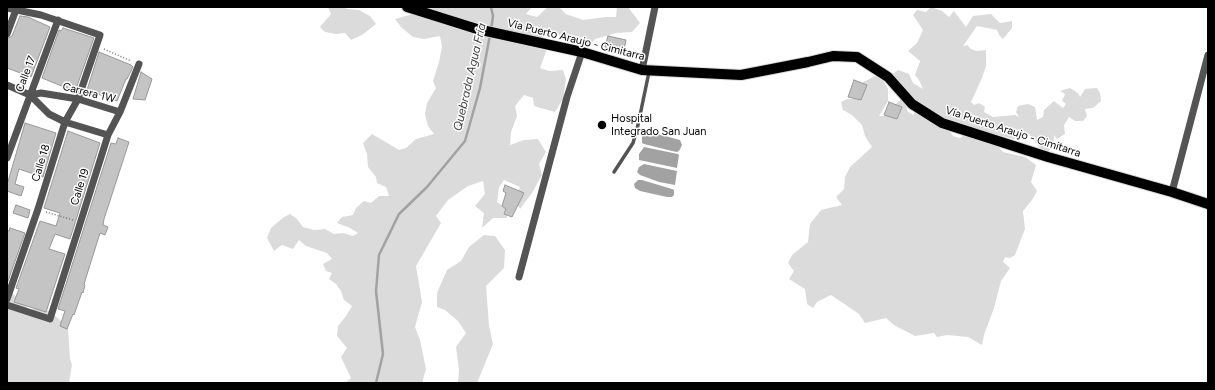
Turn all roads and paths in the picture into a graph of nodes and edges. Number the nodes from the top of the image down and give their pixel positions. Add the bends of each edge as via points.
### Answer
1 (408, 7) edge
2 (655, 7) edge
3 (7, 8) edge
4 (16, 9) edge
5 (58, 20) junction
6 (7, 34) edge
7 (96, 46) junction
8 (582, 52) junction
9 (1208, 55) edge
10 (138, 64) joint
11 (646, 71) junction
12 (7, 85) edge
13 (30, 95) junction
14 (78, 99) junction
15 (120, 112) junction
16 (65, 122) junction
17 (108, 135) junction
18 (7, 158) edge
19 (614, 172) dead end
20 (1172, 192) junction
21 (1208, 204) edge
22 (38, 210) junction
23 (80, 222) junction
24 (519, 277) dead end
25 (7, 299) edge
26 (7, 305) edge

1 - 8 main road, Vía Puerto Araujo - Cimitarra via 477,29
2 - 11 street
3 - 4 street
4 - 5 street
4 - 6 street
5 - 7 street, Calle 18 via 100,35
5 - 13 street, Calle 17
7 - 10 path
7 - 14 street, Calle 18
8 - 11 main road, Vía Puerto Araujo - Cimitarra
8 - 24 street via 567,97
9 - 20 street
10 - 15 street, Calle 19
11 - 19 lane via 633,143
11 - 20 main road, Vía Puerto Araujo - Cimitarra via 741,75 833,56 857,57 888,77 912,104 942,123 1048,157
12 - 13 street, Carrera 1W
13 - 14 street, Carrera 1W via 41,93
13 - 16 street, Carrera 1W via 48,114
13 - 18 street, Calle 17
14 - 15 street, Carrera 1W
14 - 16 street, Calle 18
15 - 17 street, Calle 19
16 - 17 street, Carrera 1W
16 - 22 street, Calle 18
17 - 23 street, Calle 19
20 - 21 main road, Vía Puerto Araujo - Cimitarra
22 - 23 path
22 - 25 street, Calle 18
23 - 26 street, Calle 19 via 50,319

